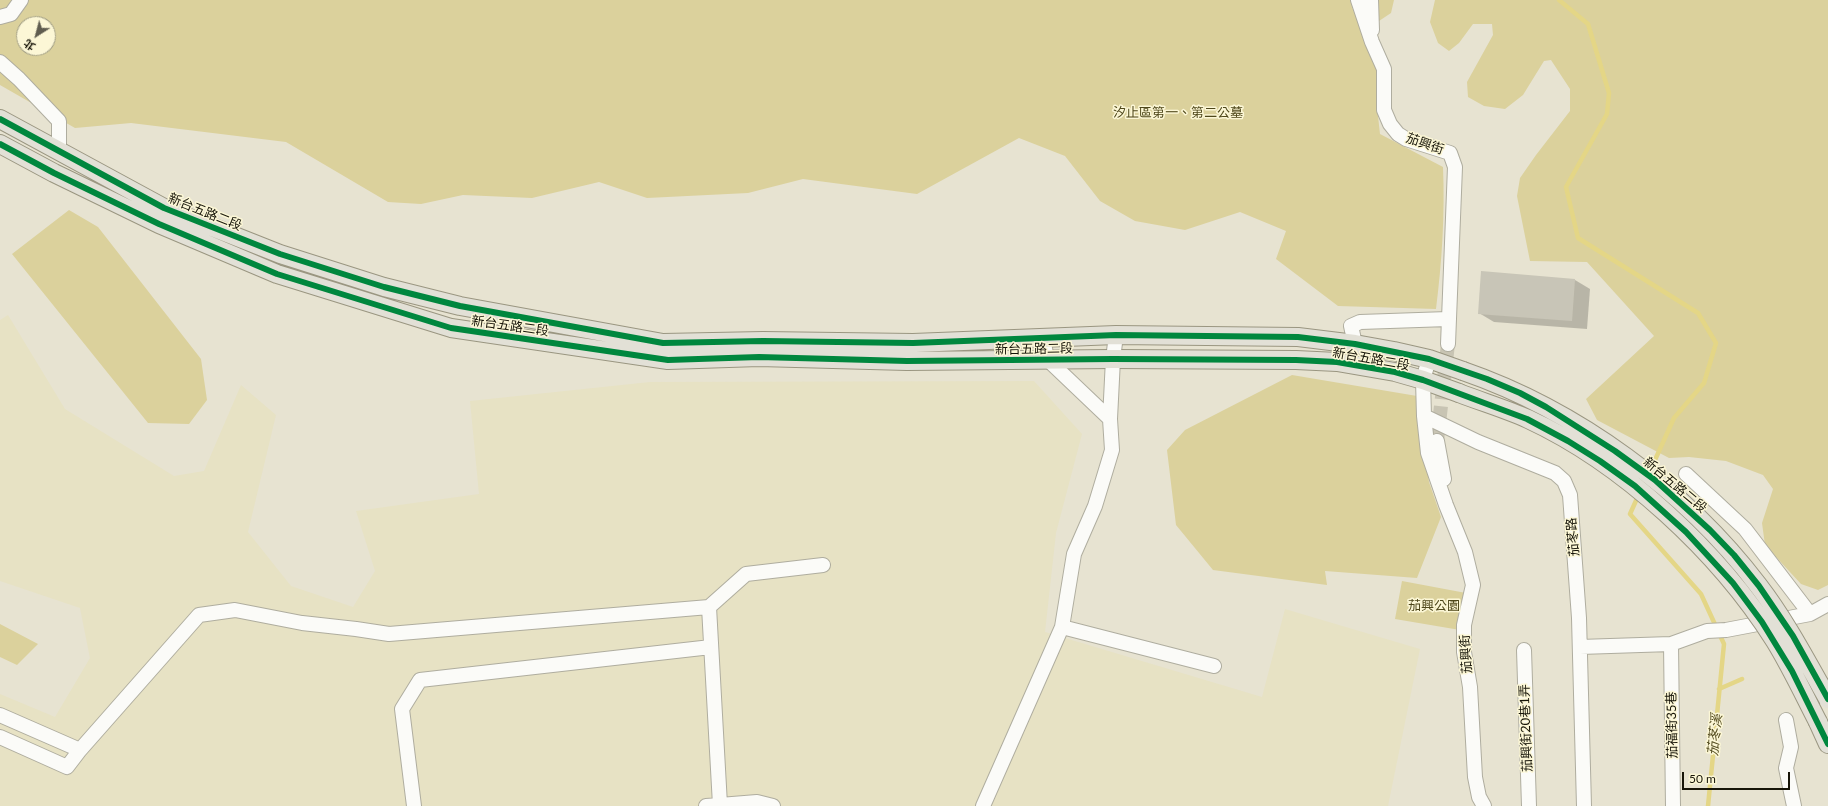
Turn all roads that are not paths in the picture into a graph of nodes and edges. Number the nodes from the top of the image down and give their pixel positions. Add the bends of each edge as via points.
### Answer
1 (22, 0) edge
2 (1358, 0) edge
3 (1372, 0) edge
4 (0, 17) edge
5 (1372, 42) junction
6 (0, 62) edge
7 (0, 119) edge
8 (0, 144) edge
9 (59, 151) junction
10 (1448, 319) junction
11 (1116, 335) junction
12 (1040, 338) junction
13 (1355, 344) junction
14 (1448, 344) tunnel mouth
15 (1113, 359) junction
16 (1429, 359) junction
17 (1043, 360) junction
18 (1423, 380) junction
19 (1424, 416) junction
20 (1110, 419) junction
21 (1437, 441) tunnel mouth
22 (1686, 474) dead end
23 (1446, 505) junction
24 (823, 565) dead end
25 (1828, 604) edge
26 (709, 607) junction
27 (1810, 614) junction
28 (1062, 627) junction
29 (1671, 644) junction
30 (711, 647) junction
31 (1580, 647) junction
32 (1524, 650) dead end
33 (1214, 666) dead end
34 (1828, 699) edge
35 (0, 715) edge
36 (1786, 720) dead end
37 (0, 737) edge
38 (1828, 744) edge
39 (80, 750) junction
40 (414, 806) edge
41 (706, 806) edge
42 (720, 806) edge
43 (773, 806) edge
44 (983, 806) edge
45 (1484, 806) edge
46 (1529, 806) edge
47 (1584, 806) edge
48 (1673, 806) edge
49 (1794, 806) edge

1 - 4 street via 11,14
2 - 5 street, 茄興街
3 - 5 street
5 - 10 street, 茄興街 via 1384,68 1384,110 1390,124 1398,134 1406,138 1450,153 1455,167
6 - 9 street via 20,79 59,121
7 - 9 main road, 新台五路二段
8 - 17 main road, 新台五路二段 via 159,224 277,274 451,328 668,360 759,357 906,361
9 - 12 main road, 新台五路二段 via 164,208 280,254 384,287 460,306 663,343 913,343
10 - 13 street via 1360,322 1351,326
10 - 14 street, 茄興街
11 - 12 main road, 新台五路二段
11 - 13 main road, 新台五路二段 via 1298,337
11 - 15 street
12 - 17 street
13 - 16 main road, 新台五路二段
15 - 17 main road, 新台五路二段
15 - 18 main road, 新台五路二段 via 1337,362 1395,372
15 - 20 street
16 - 18 street
16 - 34 main road, 新台五路二段, bridge via 1520,393 1574,424 1655,480 1734,555 1759,586 1793,636
17 - 20 street
18 - 19 street
18 - 38 main road, 新台五路二段, bridge via 1528,419 1600,461 1635,486 1686,532 1733,583 1792,671
19 - 23 street, 茄興街 via 1428,453
19 - 31 street, 茄苳路 via 1478,442 1555,473 1564,481 1570,495
20 - 28 street via 1112,450 1095,506 1074,554
21 - 23 street, 茄興街
22 - 27 street via 1745,529
23 - 45 street, 茄興街 via 1465,552 1473,585 1464,625 1464,652 1470,687 1475,777 1479,797
24 - 26 street via 746,574
25 - 27 street
26 - 30 street
26 - 39 street via 390,634 302,623 235,610 199,615
27 - 29 street via 1726,630 1707,631
28 - 33 street
28 - 44 street
29 - 31 street
29 - 48 street, 茄福街35巷
30 - 40 street via 420,680 402,709
30 - 42 street
31 - 47 street, 茄苳路
32 - 46 street, 茄興街20巷1弄
35 - 39 street
36 - 49 street via 1791,747 1786,768
37 - 39 street via 67,767
41 - 42 street
42 - 43 street via 757,802

